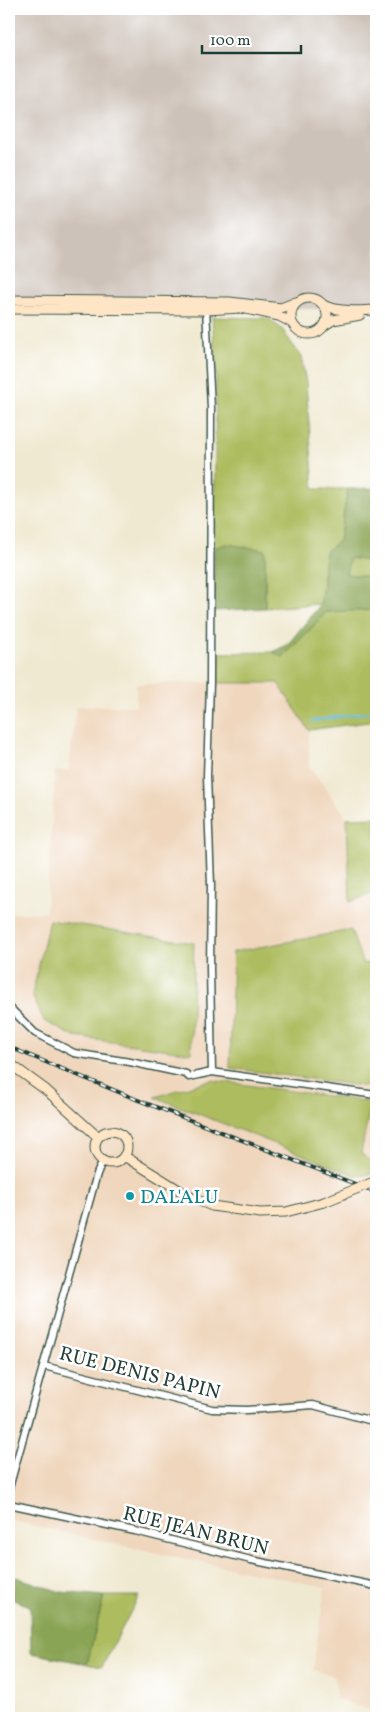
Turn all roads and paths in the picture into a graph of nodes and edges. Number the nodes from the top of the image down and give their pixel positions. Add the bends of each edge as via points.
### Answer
1 (9, 300) edge
2 (296, 302) junction
3 (323, 305) junction
4 (206, 306) junction
5 (9, 309) edge
6 (376, 311) edge
7 (292, 323) junction
8 (324, 325) junction
9 (9, 1007) edge
10 (9, 1063) edge
11 (212, 1072) junction
12 (376, 1095) edge
13 (98, 1137) junction
14 (124, 1156) junction
15 (103, 1160) junction
16 (376, 1181) edge
17 (44, 1366) junction
18 (376, 1422) edge
19 (9, 1488) edge
20 (9, 1504) edge
21 (376, 1586) edge

1 - 4 main road
2 - 3 main road via 311,298
2 - 4 main road via 281,308 230,302
2 - 7 main road via 290,313
3 - 6 main road via 332,309
3 - 8 main road via 327,318
4 - 5 main road
4 - 7 main road via 252,310 279,316
4 - 11 street via 211,408 207,776
6 - 8 main road
7 - 8 main road via 299,332 306,334 319,331
9 - 11 street via 35,1032 74,1054 130,1062 189,1077
10 - 13 main road via 46,1090
11 - 12 street
13 - 14 main road via 110,1130 120,1133 127,1146
13 - 15 main road via 96,1152
14 - 15 main road via 112,1163
14 - 16 main road, bridge via 192,1198 212,1206 260,1214 286,1212 324,1202
15 - 17 street
17 - 18 street, RUE DENIS PAPIN via 212,1409 313,1405
17 - 19 street
20 - 21 street, RUE JEAN BRUN

